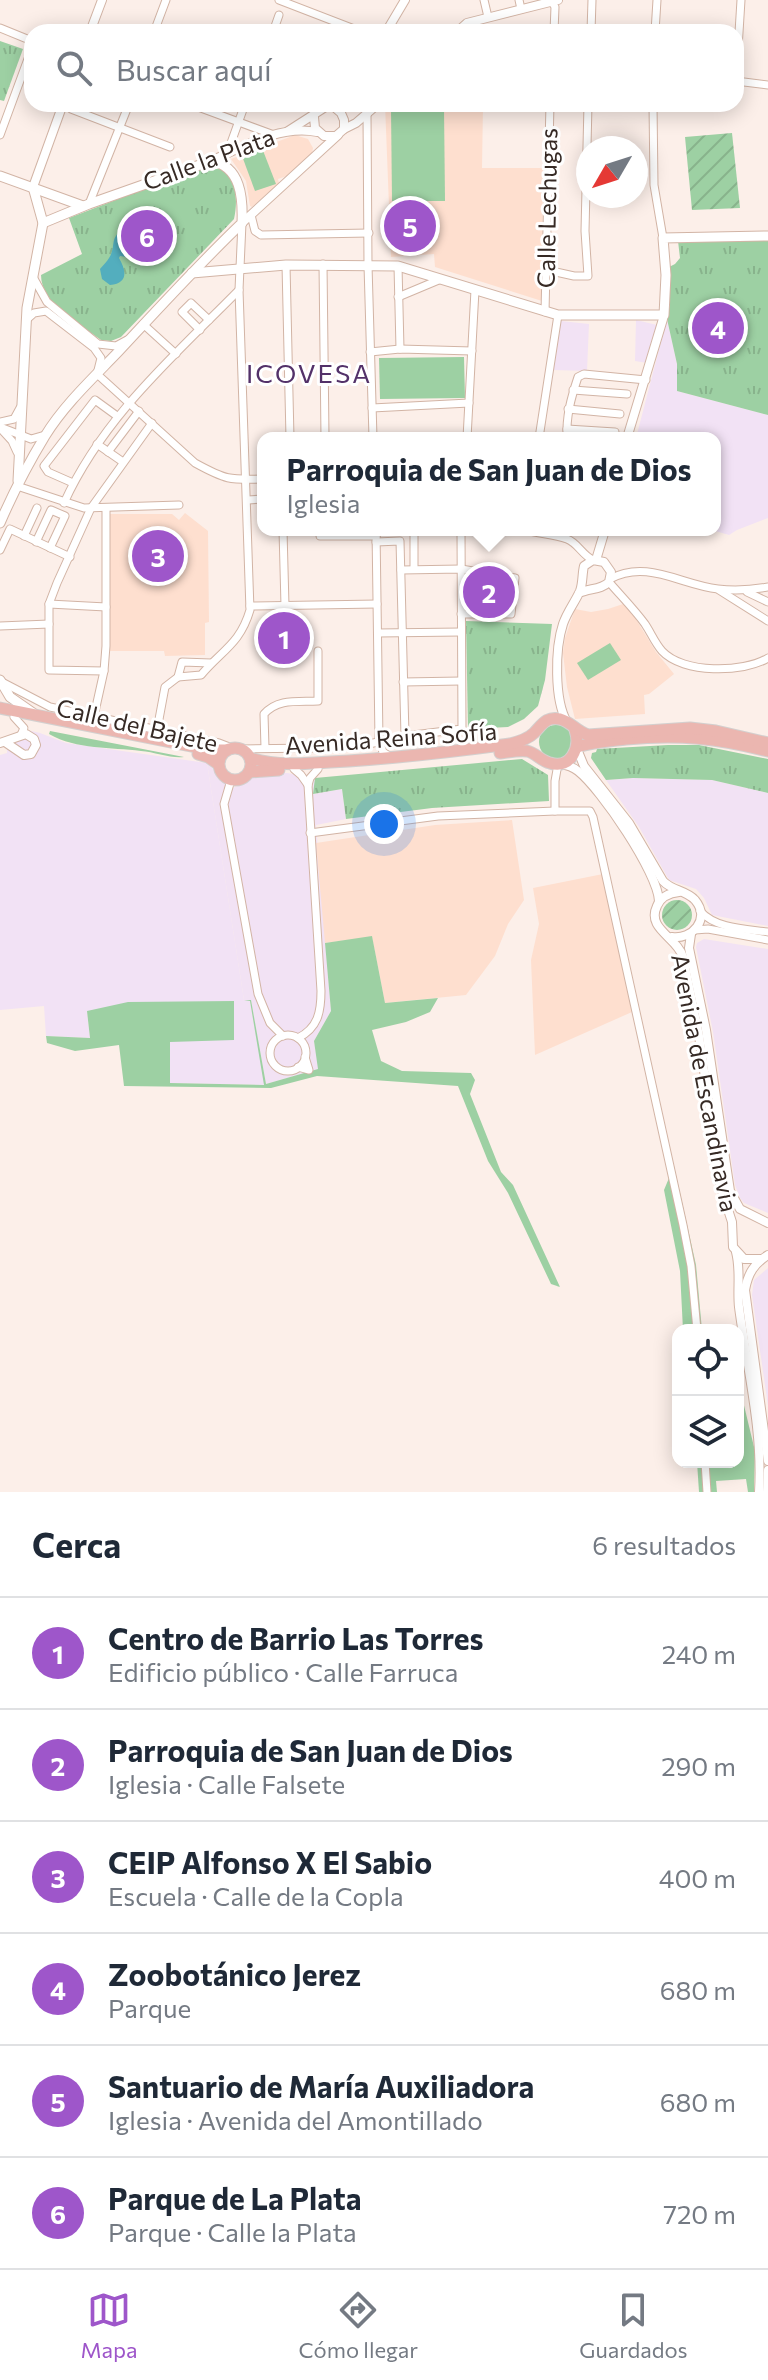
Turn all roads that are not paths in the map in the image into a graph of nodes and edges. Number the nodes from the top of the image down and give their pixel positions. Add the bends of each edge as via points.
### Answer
1 (102, 0) edge
2 (166, 0) edge
3 (405, 0) edge
4 (484, 0) edge
5 (592, 0) edge
6 (657, 0) edge
7 (741, 0) edge
8 (555, 1) edge
9 (520, 4) edge
10 (281, 7) edge
11 (488, 17) junction
12 (93, 24) edge
13 (157, 24) edge
14 (336, 24) edge
15 (391, 24) edge
16 (466, 24) edge
17 (554, 24) edge
18 (591, 24) edge
19 (656, 24) edge
20 (740, 24) edge
21 (0, 28) edge
22 (24, 38) edge
23 (24, 70) edge
24 (744, 82) edge
25 (768, 85) edge
26 (64, 112) edge
27 (82, 112) edge
28 (126, 112) edge
29 (210, 112) edge
30 (242, 112) edge
31 (318, 112) edge
32 (341, 112) edge
33 (550, 112) edge
34 (588, 112) edge
35 (653, 112) edge
36 (367, 114) joint
37 (314, 117) junction
38 (238, 123) junction
39 (120, 127) junction
40 (257, 130) junction
41 (288, 131) junction
42 (317, 132) junction
43 (341, 132) junction
44 (0, 135) edge
45 (274, 135) junction
46 (260, 140) junction
47 (170, 147) dead end
48 (227, 154) junction
49 (211, 161) junction
50 (0, 176) edge
51 (33, 187) junction
52 (86, 205) junction
53 (251, 215) junction
54 (43, 223) junction
55 (242, 223) junction
56 (369, 233) junction
57 (768, 236) edge
58 (663, 238) junction
59 (323, 264) junction
60 (286, 265) junction
61 (368, 265) junction
62 (398, 266) junction
63 (240, 270) junction
64 (547, 270) junction
65 (192, 273) junction
66 (33, 277) junction
67 (442, 279) junction
68 (239, 290) junction
69 (475, 290) junction
70 (398, 297) junction
71 (545, 312) junction
72 (558, 315) junction
73 (663, 317) junction
74 (26, 320) junction
75 (209, 320) junction
76 (143, 324) junction
77 (200, 330) junction
78 (131, 338) junction
79 (400, 349) junction
80 (472, 351) junction
81 (370, 352) junction
82 (176, 354) junction
83 (97, 374) junction
84 (646, 380) junction
85 (573, 390) junction
86 (627, 394) dead end
87 (129, 401) junction
88 (469, 403) junction
89 (21, 406) junction
90 (372, 408) junction
91 (568, 409) junction
92 (139, 411) junction
93 (620, 414) dead end
94 (117, 416) junction
95 (152, 423) junction
96 (0, 426) edge
97 (567, 429) joint
98 (290, 432) edge
99 (325, 432) edge
100 (373, 432) edge
101 (467, 432) edge
102 (540, 432) edge
103 (615, 432) dead end
104 (629, 432) edge
105 (45, 435) junction
106 (20, 436) junction
107 (97, 444) junction
108 (108, 452) junction
109 (123, 462) junction
110 (19, 467) junction
111 (257, 479) edge
112 (247, 480) junction
113 (73, 483) junction
114 (17, 485) junction
115 (257, 499) edge
116 (248, 500) junction
117 (64, 503) junction
118 (179, 505) dead end
119 (37, 508) dead end
120 (91, 508) junction
121 (106, 508) junction
122 (0, 523) edge
123 (24, 536) junction
124 (283, 536) edge
125 (376, 536) edge
126 (414, 536) edge
127 (461, 536) edge
128 (562, 536) edge
129 (604, 536) edge
130 (36, 542) junction
131 (602, 544) junction
132 (50, 548) junction
133 (0, 550) edge
134 (582, 553) junction
135 (70, 557) junction
136 (595, 560) junction
137 (607, 565) junction
138 (584, 566) junction
139 (414, 569) junction
140 (461, 569) junction
141 (401, 570) junction
142 (625, 571) junction
143 (583, 577) junction
144 (610, 580) junction
145 (768, 587) edge
146 (594, 588) junction
147 (717, 589) junction
148 (745, 591) junction
149 (579, 593) junction
150 (768, 602) edge
151 (49, 604) junction
152 (377, 604) junction
153 (250, 606) junction
154 (285, 606) junction
155 (106, 607) junction
156 (461, 614) junction
157 (768, 621) edge
158 (49, 624) junction
159 (0, 626) edge
160 (461, 632) junction
161 (378, 633) junction
162 (402, 633) junction
163 (318, 651) dead end
164 (768, 658) edge
165 (211, 663) junction
166 (104, 671) junction
167 (178, 677) junction
168 (0, 681) edge
169 (461, 681) junction
170 (403, 682) junction
171 (0, 697) edge
172 (558, 702) junction
173 (0, 708) edge
174 (36, 714) junction
175 (0, 715) edge
176 (94, 716) junction
177 (14, 717) junction
178 (546, 721) junction
179 (571, 726) junction
180 (157, 730) junction
181 (534, 733) junction
182 (405, 736) junction
183 (20, 737) junction
184 (379, 741) junction
185 (2, 742) edge
186 (768, 743) edge
187 (265, 748) junction
188 (577, 748) junction
189 (16, 749) junction
190 (238, 751) junction
191 (768, 751) edge
192 (536, 754) junction
193 (392, 758) junction
194 (218, 764) junction
195 (555, 764) junction
196 (294, 769) junction
197 (318, 769) junction
198 (249, 772) junction
199 (231, 780) junction
200 (308, 785) junction
201 (555, 811) junction
202 (310, 833) junction
203 (679, 892) junction
204 (659, 902) junction
205 (700, 911) junction
206 (693, 932) junction
207 (768, 932) edge
208 (671, 937) junction
209 (768, 940) edge
210 (283, 1036) junction
211 (298, 1038) junction
212 (754, 1217) junction
213 (768, 1223) edge
214 (733, 1231) junction
215 (735, 1251) junction
216 (764, 1257) edge
217 (696, 1324) edge
218 (768, 1461) edge
219 (705, 1468) edge
220 (768, 1470) edge
221 (707, 1492) edge
222 (759, 1492) edge
223 (767, 1492) edge

1 - 12 street
2 - 13 street
3 - 15 street
4 - 11 street
5 - 18 street
6 - 19 street
7 - 20 street
8 - 9 street
8 - 17 street
9 - 11 street
10 - 14 street
11 - 16 street
21 - 22 street
23 - 44 street
24 - 25 street
26 - 51 street
27 - 39 street
28 - 39 street
29 - 38 street
30 - 38 street
31 - 37 street
32 - 43 street
33 - 64 street, Calle Lechugas
34 - 64 street via 588,276
35 - 58 street via 654,185
36 - 43 street
36 - 56 street
37 - 41 street, Calle la Plata
37 - 42 street
38 - 40 street
38 - 48 street
39 - 47 street
39 - 52 street
40 - 45 street
40 - 46 street
41 - 42 street, Calle la Plata
41 - 45 street, Calle la Plata
42 - 43 street via 328,137
43 - 53 street
45 - 46 street, Calle la Plata
46 - 48 street, Calle la Plata
48 - 49 street, Calle la Plata
49 - 52 main road, Calle la Plata
49 - 55 main road via 220,162 240,187
50 - 51 main road
51 - 52 main road
51 - 54 main road
52 - 54 main road, Calle la Plata
53 - 55 street
53 - 56 street via 261,235
54 - 66 main road
55 - 63 street
55 - 65 main road
56 - 61 street
57 - 58 main road
58 - 73 main road
59 - 60 main road
59 - 61 main road
59 - 99 street
60 - 63 main road
60 - 98 street
61 - 62 main road
61 - 81 street
62 - 67 main road
62 - 70 street
63 - 65 main road
63 - 68 street
64 - 71 street, Calle Lechugas
65 - 76 main road
66 - 74 main road
66 - 78 street via 47,302 98,344 116,346
67 - 69 main road
67 - 70 street
68 - 75 street
68 - 112 street
69 - 71 main road
69 - 80 street
70 - 79 street
71 - 72 main road
72 - 73 main road
72 - 102 street
73 - 84 street
74 - 83 street via 46,311 75,333 101,358
74 - 89 main road
75 - 77 street
75 - 77 street via 191,303 182,312
76 - 78 main road
76 - 82 street
77 - 82 street
78 - 83 main road
79 - 80 street
79 - 81 street
80 - 88 street
81 - 90 street
82 - 87 street
83 - 87 street
83 - 105 main road
84 - 85 street via 584,374
84 - 104 street
85 - 86 street
85 - 91 street
87 - 92 street
87 - 94 street
88 - 90 street
88 - 101 street
89 - 96 street via 14,419
89 - 106 main road
90 - 100 street
91 - 93 street
91 - 97 street
92 - 95 street
92 - 108 street
94 - 107 street
94 - 113 street via 95,400 44,466
95 - 109 street
95 - 112 street via 195,463 226,478
96 - 106 street
96 - 110 street via 16,447
97 - 103 street
105 - 106 street
105 - 114 main road
106 - 110 main road
107 - 108 street
107 - 113 street
108 - 109 street
109 - 120 street
110 - 114 main road
111 - 112 street
112 - 116 street
113 - 117 street
114 - 117 street
114 - 122 main road
115 - 116 street
116 - 153 street
117 - 120 street
118 - 121 street
119 - 123 street
120 - 121 street
120 - 135 street
121 - 155 street
123 - 130 street
123 - 133 street via 10,529
124 - 154 street
125 - 141 street via 400,541
125 - 152 street
126 - 139 street
127 - 140 street
128 - 134 street
129 - 131 street
130 - 132 street
130 - 132 street via 51,510 65,516
131 - 136 street
131 - 137 street
132 - 135 street
134 - 136 street
134 - 138 street
135 - 151 street
136 - 137 street
136 - 138 street
137 - 142 street
137 - 144 street
138 - 143 street
139 - 140 street
139 - 141 street
140 - 156 street
140 - 156 street via 515,578 511,614
141 - 162 street
142 - 144 street
142 - 147 street via 653,571
143 - 146 street
143 - 149 street
144 - 146 street
144 - 164 street via 670,657 692,666 726,668
145 - 148 street
146 - 149 street
147 - 148 street
147 - 157 street
148 - 150 street
149 - 172 street via 562,627
151 - 155 street
151 - 158 street
152 - 154 street
152 - 161 street
153 - 154 street
153 - 165 street via 234,644
155 - 166 street
156 - 160 street
158 - 159 street
158 - 166 street via 49,670
160 - 162 street
160 - 169 street
161 - 162 street
161 - 184 street
162 - 170 street
163 - 187 street via 318,701 272,705 264,714
165 - 167 street via 201,675
165 - 167 street via 182,662
166 - 176 street
167 - 180 street via 165,687
168 - 171 main road
168 - 174 main road via 17,703
168 - 176 street, Calle del Bajete via 41,704
169 - 170 street
169 - 182 street, Calle del Bajete via 462,729
170 - 182 street
172 - 178 street
172 - 179 street
173 - 174 main road, Avenida Reina Sofía
174 - 190 main road, Avenida Reina Sofía
175 - 177 main road
176 - 180 street, Calle del Bajete
177 - 183 street via 24,728
177 - 194 main road via 208,757
178 - 179 main road via 557,718
178 - 181 main road, Avenida Reina Sofía
179 - 186 main road via 588,735 690,728
179 - 188 main road
180 - 190 street, Calle del Bajete
181 - 192 main road, Avenida Reina Sofía
181 - 193 main road, Avenida Reina Sofía via 510,744
182 - 184 street, Calle del Bajete
183 - 185 street
183 - 189 street
183 - 189 street via 32,736 35,749 24,755
184 - 187 street, Calle del Bajete via 331,748
184 - 193 street
185 - 189 street
187 - 190 street, Calle del Bajete
188 - 191 main road via 595,742 690,736
188 - 195 main road via 570,759
188 - 203 street via 663,881
190 - 193 main road, Avenida Reina Sofía via 271,763
190 - 194 main road via 220,756
190 - 198 main road
192 - 195 main road
192 - 197 main road, Avenida Reina Sofía via 521,751
194 - 199 main road
195 - 201 street
195 - 204 street via 577,770 609,808 657,888
196 - 197 main road, Avenida Reina Sofía
196 - 198 main road, Avenida Reina Sofía
196 - 200 street
197 - 200 street
198 - 199 main road
199 - 210 street via 224,804 258,994 270,1023
200 - 202 street
201 - 202 street via 438,816
201 - 217 street via 585,810 593,817 683,1225
202 - 211 street via 321,1010 314,1026
203 - 204 street
203 - 205 street via 695,900
204 - 208 street, Avenida de Escandinavia via 655,919
205 - 206 street, Avenida de Escandinavia
205 - 207 street via 716,923
206 - 208 street, Avenida de Escandinavia
206 - 209 street via 708,929
206 - 212 street, Avenida de Escandinavia via 689,948 730,1191 740,1209
208 - 214 street, Avenida de Escandinavia via 681,950 692,997 721,1188
210 - 211 street
210 - 211 street via 271,1048 280,1069 292,1070 305,1057
212 - 213 street, Avenida de Escandinavia
212 - 214 street, Avenida de Escandinavia via 743,1219
214 - 215 street, Avenida de Escandinavia
215 - 216 street via 749,1260
215 - 222 street, Avenida de Escandinavia via 760,1452
216 - 218 street via 750,1272 745,1290
219 - 221 street
220 - 223 street

